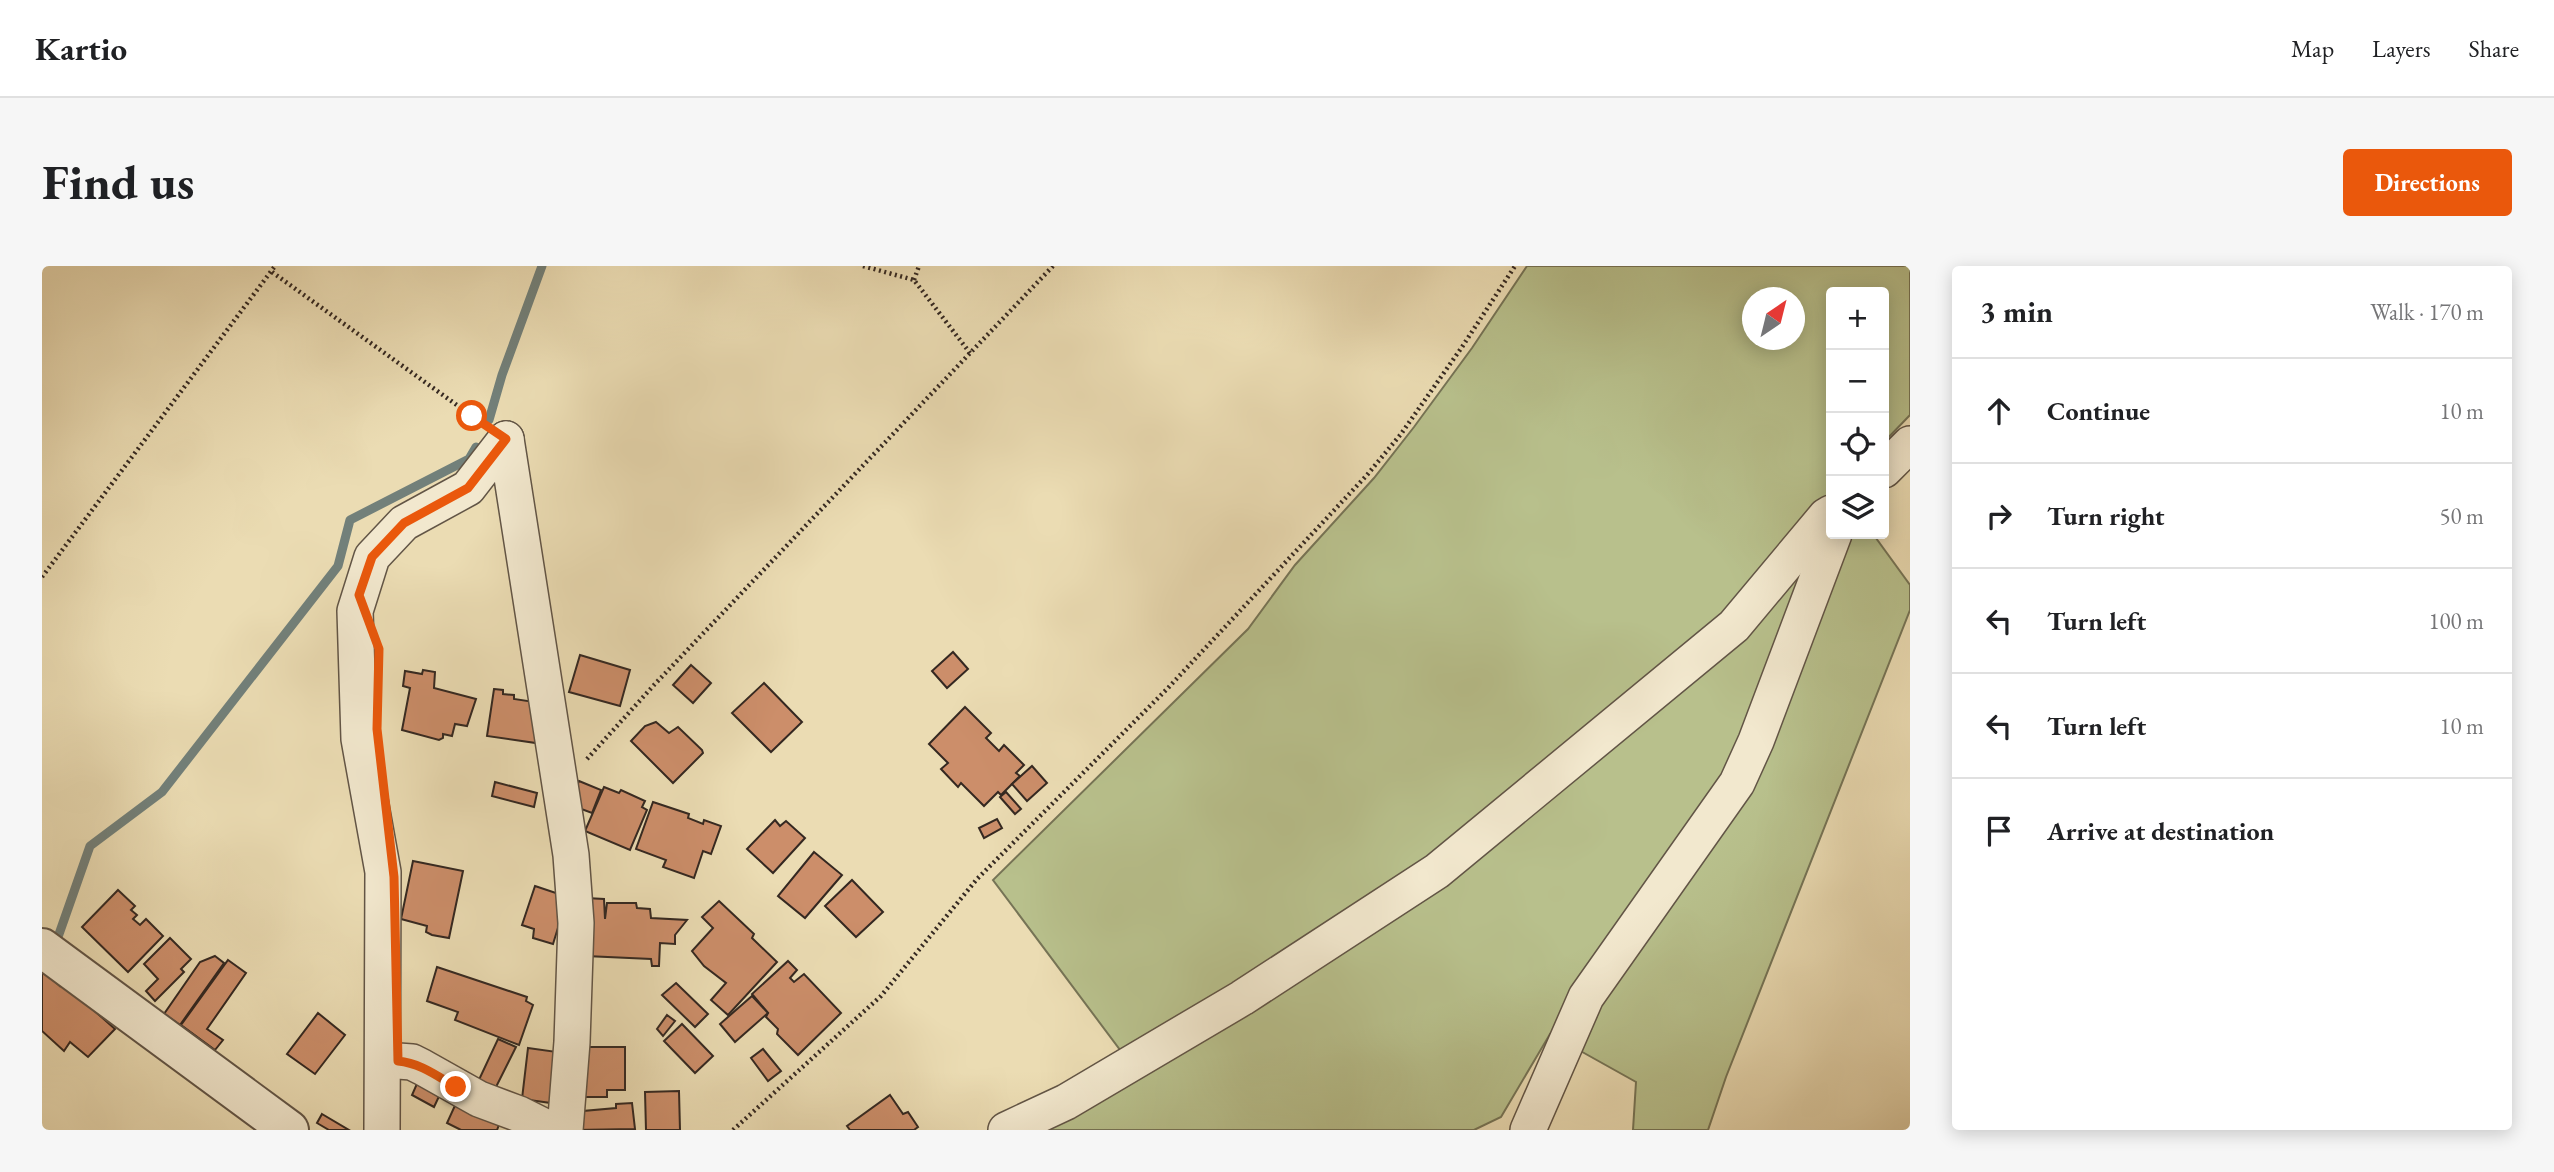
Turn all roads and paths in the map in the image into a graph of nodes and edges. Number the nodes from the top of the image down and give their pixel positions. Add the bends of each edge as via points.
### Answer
1 (275, 266) edge
2 (863, 266) edge
3 (919, 266) edge
4 (1053, 266) edge
5 (1515, 266) edge
6 (272, 272) junction
7 (914, 279) junction
8 (971, 353) junction
9 (506, 439) junction
10 (1910, 444) edge
11 (1889, 465) edge
12 (1826, 519) edge
13 (1832, 539) edge
14 (42, 578) edge
15 (359, 595) junction
16 (561, 789) junction
17 (42, 948) edge
18 (398, 1061) junction
19 (282, 1128) edge
20 (382, 1130) edge
21 (394, 1130) edge
22 (551, 1130) edge
23 (565, 1130) edge
24 (733, 1130) edge
25 (1006, 1130) edge
26 (1528, 1130) edge

1 - 6 path
2 - 7 path
3 - 7 path
4 - 8 path
5 - 24 path via 1401,434 1367,475 1167,689 977,879 881,996
6 - 9 path
6 - 14 path
7 - 8 path
8 - 16 path
9 - 15 street via 468,488 404,523 372,557
9 - 16 street
10 - 11 street
12 - 25 street via 1734,626 1437,870 1242,998 1066,1102
13 - 26 street via 1737,783 1586,997
15 - 18 street via 379,649 377,729 393,865
15 - 20 street via 354,628 359,739 383,872
16 - 23 street via 576,923
17 - 19 street
18 - 21 street via 401,1093
18 - 22 street via 412,1062 479,1099

